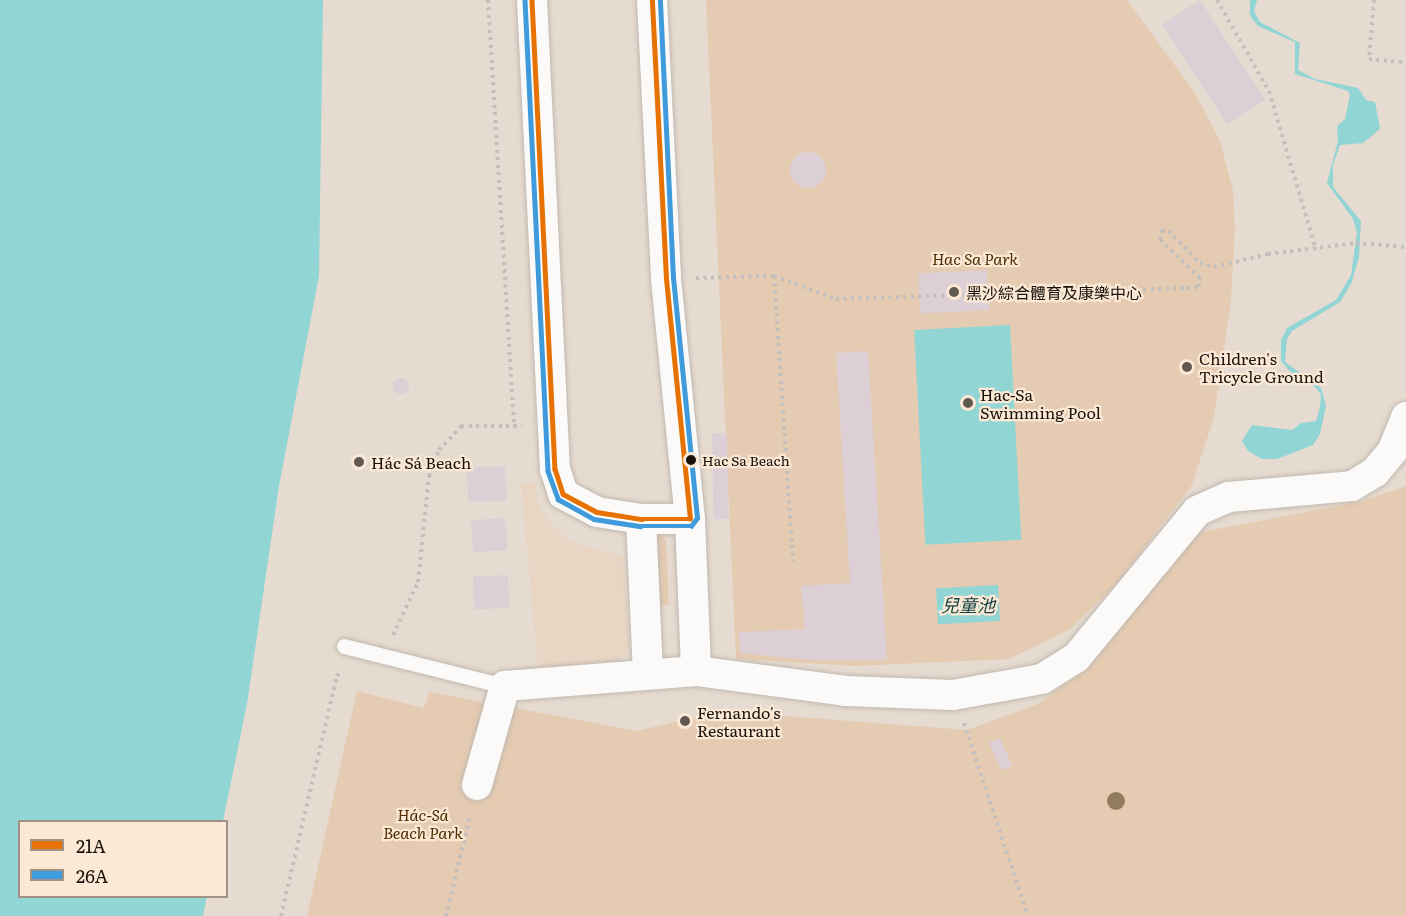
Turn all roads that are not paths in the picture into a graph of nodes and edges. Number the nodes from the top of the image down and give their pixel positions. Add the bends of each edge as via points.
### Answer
1 (532, 0) edge
2 (652, 0) edge
3 (1406, 417) edge
4 (641, 519) junction
5 (690, 519) junction
6 (344, 646) dead end
7 (696, 671) junction
8 (648, 674) junction
9 (505, 686) junction
10 (477, 785) road end

1 - 4 street via 555,469 563,494 579,505 610,517
2 - 5 street via 666,279
3 - 7 street via 1392,452 1375,472 1352,486 1229,497 1197,511 1076,658 1042,679 953,695 846,691
4 - 5 street
4 - 8 street
5 - 7 street
6 - 9 lane
7 - 8 street
8 - 9 street
9 - 10 street

